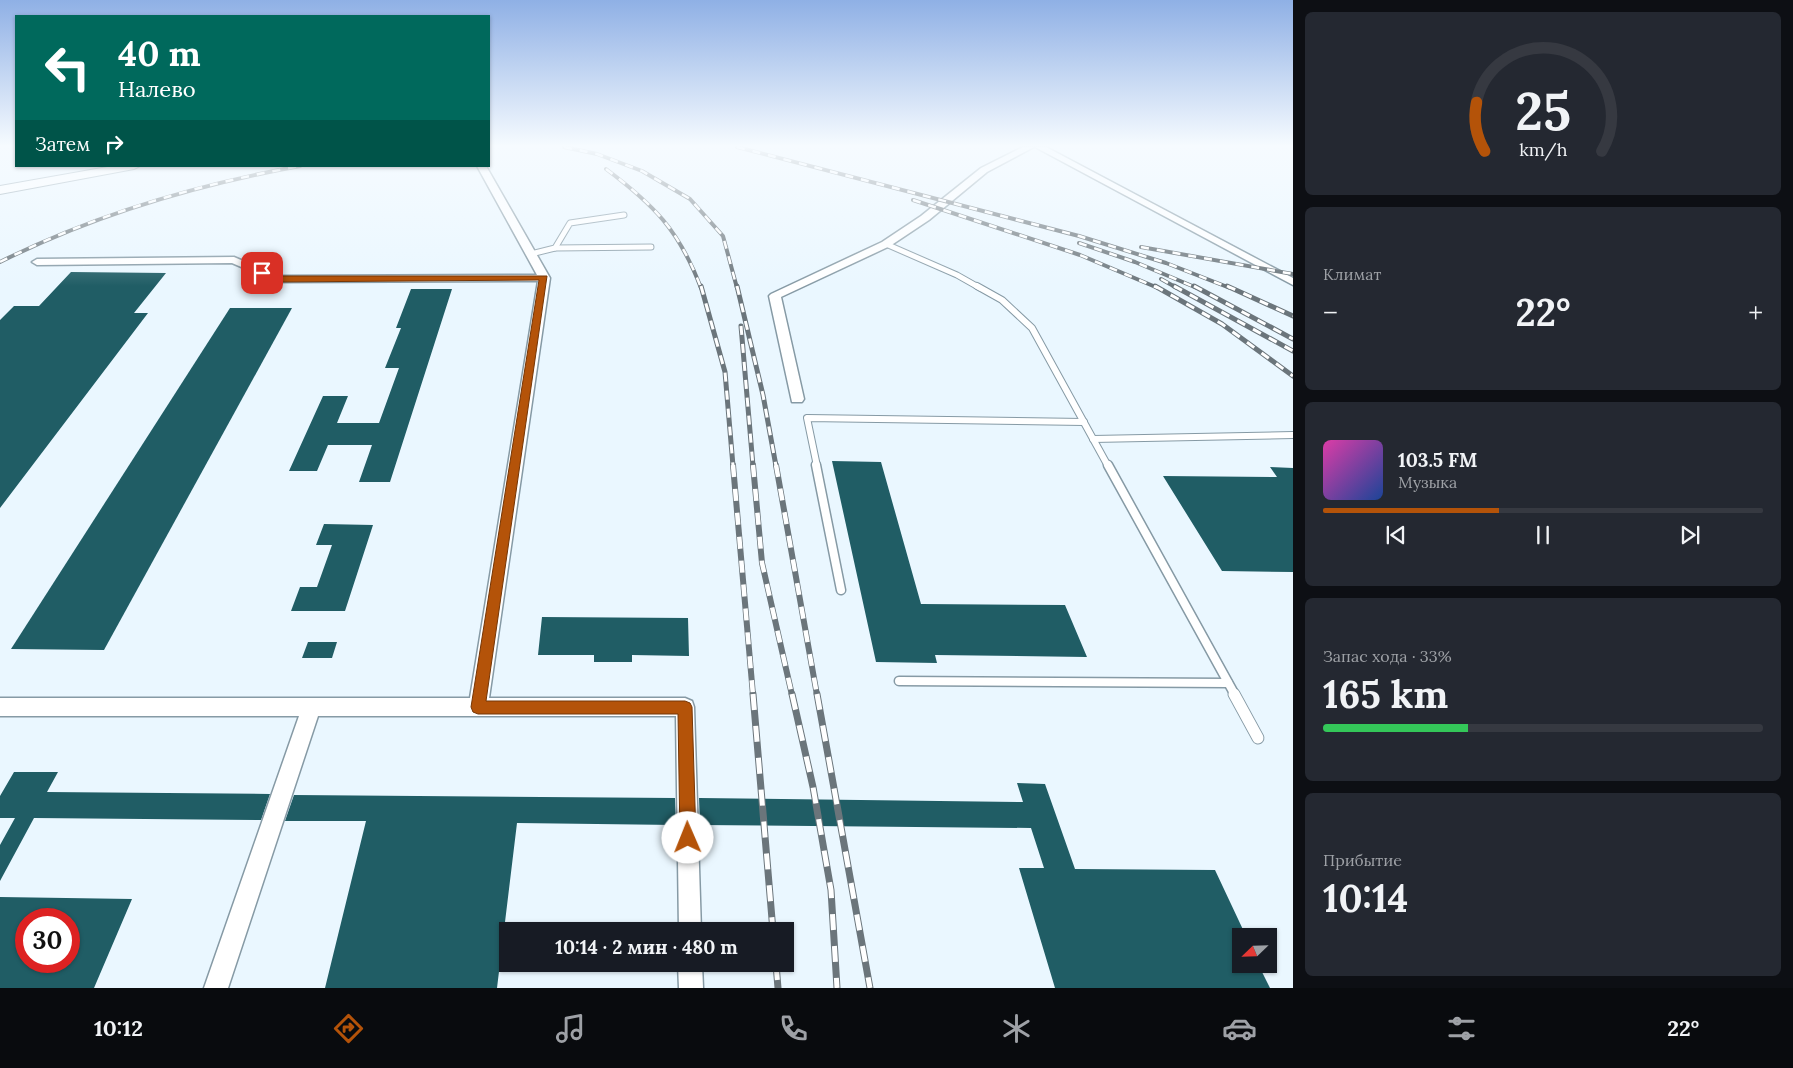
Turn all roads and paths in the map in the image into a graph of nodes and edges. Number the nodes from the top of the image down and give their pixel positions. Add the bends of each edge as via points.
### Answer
1 (496, 193) edge
2 (956, 193) edge
3 (1126, 193) edge
4 (624, 215) dead end
5 (886, 244) junction
6 (650, 247) dead end
7 (555, 248) junction
8 (530, 254) junction
9 (37, 262) dead end
10 (544, 278) junction
11 (1293, 282) edge
12 (797, 399) dead end
13 (1084, 422) junction
14 (1293, 435) edge
15 (1093, 439) junction
16 (841, 590) dead end
17 (899, 681) dead end
18 (1228, 683) junction
19 (312, 707) junction
20 (478, 707) junction
21 (0, 708) edge
22 (1258, 738) dead end
23 (690, 922) edge
24 (690, 972) edge
25 (216, 988) edge
26 (691, 988) edge

1 - 8 street
2 - 5 street
3 - 11 street
4 - 7 lane via 570,223
5 - 12 street via 775,296
5 - 13 lane via 957,275 1002,300 1032,328
6 - 7 lane
7 - 8 lane
8 - 10 street
9 - 10 street via 234,260 276,279
10 - 20 street
13 - 15 lane
13 - 16 lane via 807,418
14 - 15 lane
15 - 18 lane
17 - 18 lane
18 - 22 lane
19 - 20 street
19 - 21 street
19 - 25 street
20 - 23 street via 685,707
24 - 26 street

